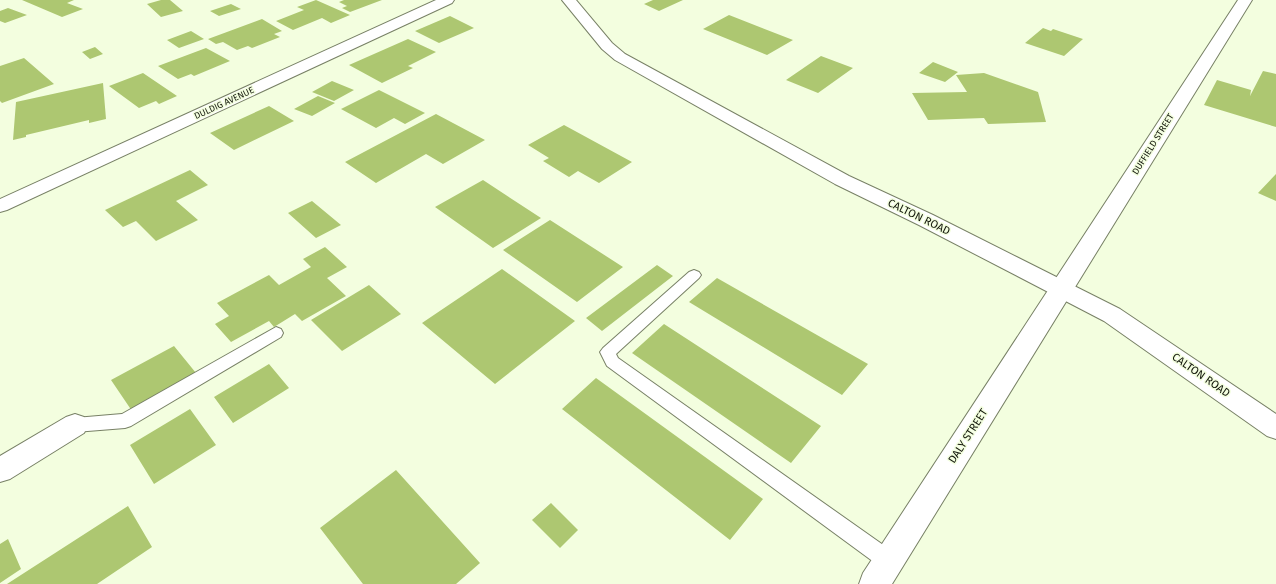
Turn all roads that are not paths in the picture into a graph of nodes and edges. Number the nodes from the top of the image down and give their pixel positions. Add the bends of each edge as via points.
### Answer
1 (448, 0) edge
2 (569, 0) edge
3 (1244, 0) edge
4 (0, 206) edge
5 (694, 275) dead end
6 (1063, 288) junction
7 (276, 333) dead end
8 (75, 425) joint
9 (1276, 428) edge
10 (0, 470) edge
11 (889, 561) junction
12 (874, 584) edge

1 - 4 street, DULDIG AVENUE
2 - 6 street, CALTON ROAD via 607,46 620,56 784,149
3 - 6 street, DUFFIELD STREET
5 - 11 lane via 608,352 612,362
6 - 9 street, CALTON ROAD via 1112,315
6 - 11 street, DALY STREET
7 - 8 lane via 125,422
8 - 10 street
11 - 12 street, DALY STREET

